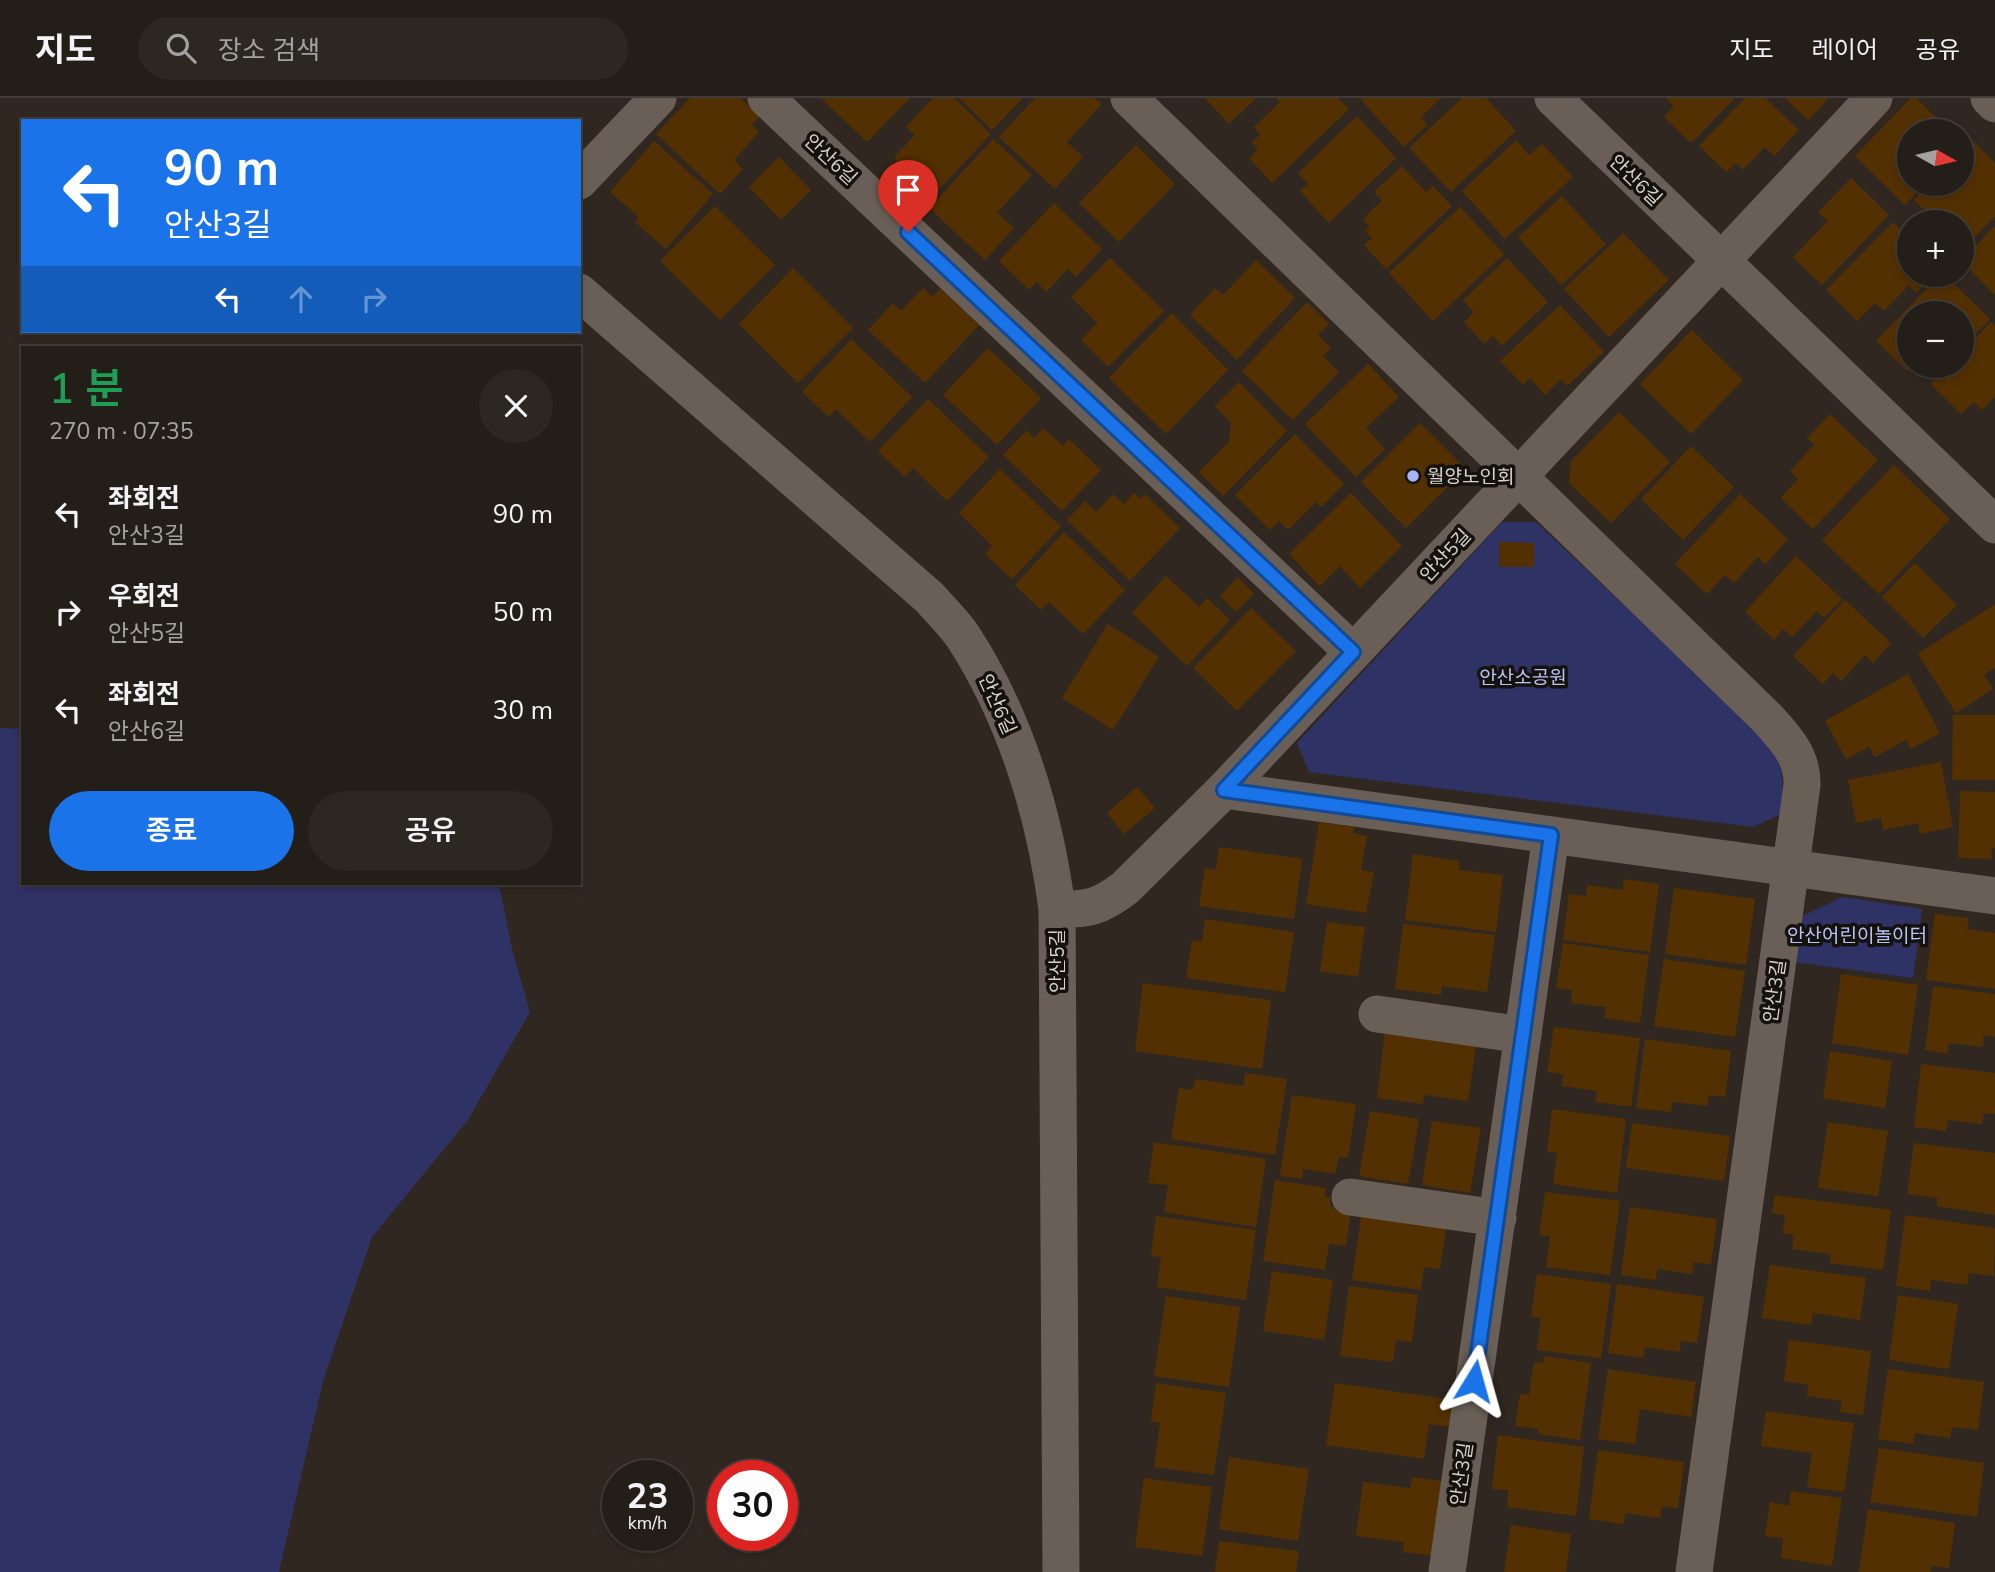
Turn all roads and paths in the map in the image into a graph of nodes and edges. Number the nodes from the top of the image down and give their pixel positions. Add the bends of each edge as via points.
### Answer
1 (657, 98) edge
2 (766, 98) edge
3 (1129, 98) edge
4 (1553, 98) edge
5 (1874, 98) edge
6 (1989, 98) edge
7 (1995, 104) edge
8 (581, 179) edge
9 (1720, 262) junction
10 (581, 294) edge
11 (1518, 477) junction
12 (1995, 525) edge
13 (1353, 652) junction
14 (1224, 790) junction
15 (1551, 835) junction
16 (1791, 868) junction
17 (1995, 896) edge
18 (1057, 909) junction
19 (1377, 1014) dead end
20 (1523, 1035) junction
21 (1350, 1197) dead end
22 (1497, 1218) junction
23 (1061, 1572) edge
24 (1447, 1572) edge
25 (1694, 1572) edge

1 - 8 street
2 - 13 street, 안산6길
3 - 11 street
4 - 9 street, 안산6길
5 - 9 street, 안산5길
6 - 7 street
9 - 11 street, 안산5길
9 - 12 street
10 - 18 street, 안산6길 via 930,598 963,636 1006,715 1034,796
11 - 13 street, 안산5길
11 - 16 street via 1790,744 1802,777
13 - 14 street, 안산5길
14 - 15 street
14 - 18 street, 안산5길 via 1108,901 1080,909
15 - 16 street
15 - 20 street, 안산3길
16 - 17 street
16 - 25 street, 안산3길
18 - 23 street, 안산5길
19 - 20 street
20 - 22 street, 안산3길
21 - 22 street
22 - 24 street, 안산3길

